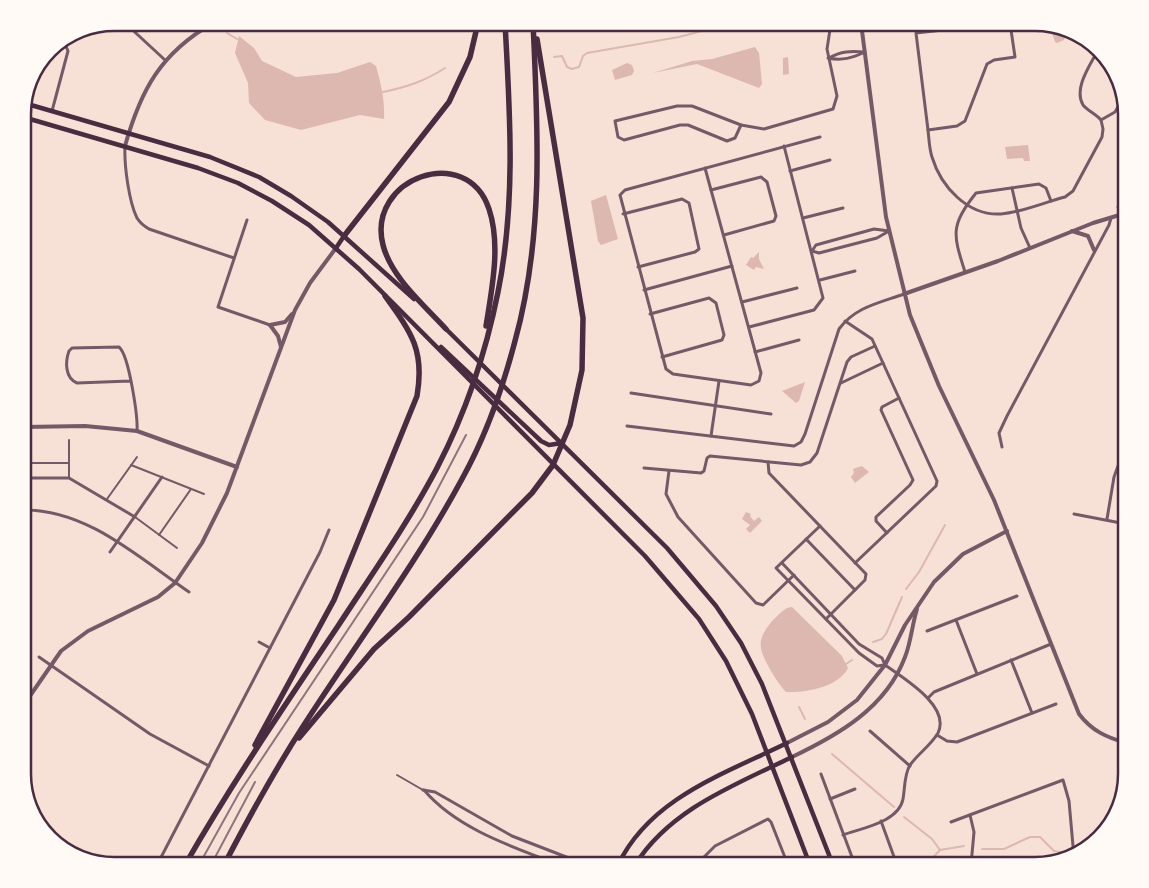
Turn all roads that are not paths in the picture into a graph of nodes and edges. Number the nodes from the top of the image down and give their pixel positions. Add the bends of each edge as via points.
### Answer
1 (134, 31) edge
2 (200, 31) edge
3 (476, 31) edge
4 (504, 31) edge
5 (533, 31) edge
6 (535, 31) edge
7 (829, 31) edge
8 (862, 31) edge
9 (932, 31) edge
10 (1011, 31) edge
11 (66, 46) edge
12 (865, 52) junction
13 (1095, 56) edge
14 (828, 58) junction
15 (165, 60) junction
16 (32, 105) edge
17 (1117, 108) edge
18 (52, 111) junction
19 (31, 119) edge
20 (1101, 120) junction
21 (741, 125) junction
22 (928, 130) junction
23 (128, 133) junction
24 (820, 137) dead end
25 (124, 146) junction
26 (784, 146) junction
27 (830, 160) dead end
28 (705, 168) junction
29 (790, 171) junction
30 (1012, 188) junction
31 (711, 190) junction
32 (1050, 201) junction
33 (968, 206) junction
34 (843, 208) dead end
35 (1016, 211) junction
36 (623, 214) junction
37 (1118, 216) edge
38 (803, 218) junction
39 (1111, 218) junction
40 (247, 220) dead end
41 (889, 231) junction
42 (1072, 231) junction
43 (724, 235) junction
44 (344, 236) junction
45 (336, 248) junction
46 (1030, 248) junction
47 (1094, 250) junction
48 (812, 251) junction
49 (234, 258) junction
50 (732, 266) junction
51 (638, 267) junction
52 (855, 271) dead end
53 (965, 272) junction
54 (820, 280) junction
55 (797, 288) dead end
56 (644, 290) junction
57 (904, 294) junction
58 (385, 296) junction
59 (742, 302) junction
60 (295, 310) junction
61 (650, 314) junction
62 (845, 321) junction
63 (270, 325) junction
64 (748, 327) junction
65 (446, 329) junction
66 (423, 332) junction
67 (799, 340) dead end
68 (875, 346) junction
69 (281, 347) junction
70 (484, 348) junction
71 (755, 352) junction
72 (662, 357) junction
73 (883, 363) junction
74 (130, 381) junction
75 (719, 381) junction
76 (840, 383) junction
77 (631, 393) dead end
78 (899, 398) junction
79 (716, 405) junction
80 (771, 414) dead end
81 (627, 426) dead end
82 (31, 427) edge
83 (137, 431) junction
84 (711, 436) junction
85 (69, 440) dead end
86 (562, 443) junction
87 (1002, 447) dead end
88 (137, 457) dead end
89 (768, 462) junction
90 (31, 463) edge
91 (69, 463) junction
92 (131, 465) junction
93 (553, 465) junction
94 (1118, 466) edge
95 (237, 467) junction
96 (644, 468) dead end
97 (669, 471) junction
98 (162, 477) junction
99 (31, 478) edge
100 (69, 478) junction
101 (191, 488) junction
102 (204, 494) dead end
103 (107, 499) junction
104 (31, 511) edge
105 (1074, 514) dead end
106 (134, 517) junction
107 (1107, 519) junction
108 (1118, 522) edge
109 (820, 526) junction
110 (329, 530) dead end
111 (1007, 531) junction
112 (887, 532) junction
113 (159, 535) junction
114 (806, 539) junction
115 (117, 542) junction
116 (177, 548) dead end
117 (110, 552) dead end
118 (782, 563) junction
119 (855, 563) junction
120 (794, 575) junction
121 (789, 580) junction
122 (175, 583) junction
123 (855, 590) junction
124 (189, 592) dead end
125 (1016, 596) dead end
126 (918, 607) junction
127 (831, 614) junction
128 (826, 619) junction
129 (956, 620) junction
130 (926, 631) dead end
131 (259, 642) dead end
132 (1051, 644) junction
133 (270, 648) junction
134 (39, 657) dead end
135 (1011, 660) junction
136 (50, 665) junction
137 (885, 665) junction
138 (896, 673) junction
139 (977, 674) junction
140 (31, 694) edge
141 (928, 698) junction
142 (1056, 704) dead end
143 (1032, 713) junction
144 (870, 731) dead end
145 (936, 735) junction
146 (1118, 740) edge
147 (787, 744) junction
148 (289, 749) junction
149 (768, 753) junction
150 (792, 756) junction
151 (210, 766) junction
152 (773, 766) junction
153 (910, 766) junction
154 (240, 772) junction
155 (821, 774) dead end
156 (397, 775) dead end
157 (855, 789) dead end
158 (423, 790) junction
159 (830, 799) junction
160 (970, 815) junction
161 (881, 820) junction
162 (951, 822) dead end
163 (843, 835) junction
164 (1073, 847) edge
165 (163, 857) edge
166 (189, 857) edge
167 (229, 857) edge
168 (540, 857) edge
169 (564, 857) edge
170 (624, 857) edge
171 (642, 857) edge
172 (705, 857) edge
173 (785, 857) edge
174 (807, 857) edge
175 (830, 857) edge
176 (852, 857) edge
177 (894, 857) edge
178 (972, 857) edge

1 - 15 street
2 - 15 street
3 - 44 highway via 470,57 449,102
4 - 70 highway via 510,193 498,292
5 - 148 highway via 538,183 526,293 509,361 463,478 422,549
6 - 86 highway via 583,318 580,387
7 - 14 street
8 - 12 street
9 - 22 street via 916,33
10 - 22 street via 1015,57 987,64 965,121 957,126
11 - 18 street via 68,51
12 - 14 street via 838,53
12 - 14 street via 852,58
12 - 41 street
13 - 20 street via 1082,81 1081,97 1085,107
14 - 21 street via 837,96 833,109 764,129
15 - 23 street via 144,90
16 - 18 main road
17 - 20 street
18 - 23 main road
19 - 25 main road
20 - 32 street via 1102,137 1073,191
21 - 21 street via 685,105 615,121 618,137 624,140 680,125 727,141 735,138
22 - 33 street via 934,163 951,190
23 - 25 street
23 - 44 main road via 210,157 259,177 311,209
24 - 26 street
25 - 45 main road via 212,173 253,190 309,225
25 - 49 street via 135,213 140,222 149,229
26 - 28 street
26 - 29 street
27 - 29 street
28 - 31 street
28 - 36 street via 625,190 620,196
29 - 38 street
30 - 32 street via 1043,185
30 - 33 street via 978,192
30 - 35 street
31 - 43 street
31 - 43 street via 760,177 767,182 776,219
32 - 35 street
33 - 35 street via 992,214
33 - 53 street via 955,235
34 - 38 street
35 - 46 street
36 - 51 street
36 - 51 street via 682,198 689,203 699,249
37 - 39 street
38 - 48 street
39 - 42 street
39 - 47 street
40 - 49 street
41 - 48 street via 876,238 819,253
41 - 48 street via 874,229 816,245
41 - 57 street
42 - 46 street
42 - 47 street via 1088,236
43 - 50 street
44 - 45 main road
44 - 65 main road
45 - 58 main road
45 - 60 street
46 - 53 street
47 - 87 street via 1007,416 999,434
48 - 54 street
49 - 63 street via 218,307
50 - 56 street
50 - 59 street
51 - 56 street
52 - 54 street
53 - 57 street
54 - 64 street via 823,298 818,307
55 - 59 street
56 - 61 street
57 - 62 street via 862,308
57 - 111 street via 936,378
58 - 66 main road
58 - 154 highway via 405,324 418,353 417,396 334,600
59 - 64 street
60 - 63 street via 285,322
60 - 69 street
61 - 72 street
61 - 72 street via 709,298 716,303 724,335 722,340
62 - 68 street via 869,336
62 - 84 street via 839,329 801,442 790,447
63 - 69 street
64 - 71 street
65 - 70 highway via 398,274 384,250 382,238 382,218 392,196 406,183 433,173 452,174 471,183 490,211 494,253
65 - 86 main road
66 - 86 main road via 541,441 549,445
66 - 93 main road
67 - 71 street
68 - 73 street
68 - 76 street via 850,357
69 - 95 street
70 - 154 highway via 448,444 417,502
71 - 75 street via 761,373 757,383 749,386
72 - 75 street via 670,373
73 - 76 street
73 - 78 street
74 - 74 street via 123,350 119,347 72,348 69,351 68,375 77,383
74 - 83 street
75 - 79 street
76 - 89 street via 817,453 810,462 802,465
77 - 79 street
78 - 112 street via 937,482
78 - 112 street via 882,410 913,480 876,517
79 - 80 street
79 - 84 street
81 - 84 street
82 - 83 street
83 - 95 street
85 - 91 lane
86 - 93 highway
86 - 147 main road via 668,548 701,586 750,660
88 - 92 lane
89 - 97 street via 710,456 701,473
89 - 109 street via 769,473
90 - 91 lane
91 - 100 lane
92 - 98 lane
92 - 103 lane
93 - 148 highway via 514,512 374,649
93 - 149 main road via 658,570 699,619 739,684
94 - 107 street
95 - 122 street via 209,533
96 - 97 street
97 - 121 street via 666,494 678,517 756,603 763,605
98 - 101 lane
98 - 106 street
99 - 100 street
100 - 103 street
101 - 102 lane
101 - 113 lane
103 - 106 street
104 - 115 street via 65,516
105 - 107 street
106 - 113 lane
106 - 115 street
107 - 108 street
109 - 114 street
109 - 119 street
110 - 133 street
111 - 126 street via 976,546 952,564 934,582
111 - 132 street
112 - 119 street
113 - 116 lane
114 - 118 street
114 - 123 street
115 - 117 street
115 - 122 street
118 - 120 street
118 - 121 street via 776,568
119 - 123 street via 866,577
120 - 121 street
120 - 127 street
121 - 128 street
122 - 124 street
122 - 136 street via 158,597 74,640
123 - 127 street
125 - 129 street
126 - 137 street
126 - 138 street via 907,651
127 - 128 street
127 - 137 street via 859,644 882,658
128 - 137 street via 859,653 877,666
129 - 130 street
129 - 139 street
131 - 133 street
132 - 135 street
132 - 146 street via 1085,722 1100,734
133 - 151 street
134 - 136 street
135 - 139 street
135 - 143 street
136 - 140 street
136 - 151 street via 150,734
137 - 138 street
137 - 147 street via 866,692 847,709
138 - 141 street
138 - 150 street via 877,702 858,720
139 - 141 street via 934,692
141 - 145 street via 938,714
142 - 143 street
143 - 145 street via 957,742
144 - 153 street
145 - 153 street
147 - 149 main road
147 - 150 main road
148 - 167 highway
149 - 152 main road
149 - 170 main road via 693,789 665,807 634,840
150 - 152 main road
150 - 175 main road
151 - 165 street
152 - 171 main road via 682,814 654,840
152 - 174 main road
153 - 161 street via 901,806 893,815
154 - 166 highway
155 - 159 street
156 - 158 lane
157 - 159 street
158 - 168 street via 442,808 481,831
158 - 169 street via 435,792 512,836
159 - 163 street
160 - 162 street
160 - 164 street via 1063,780 1070,801
160 - 178 street via 974,832
161 - 163 street
161 - 177 street
163 - 176 street
172 - 173 street via 715,846 768,819

